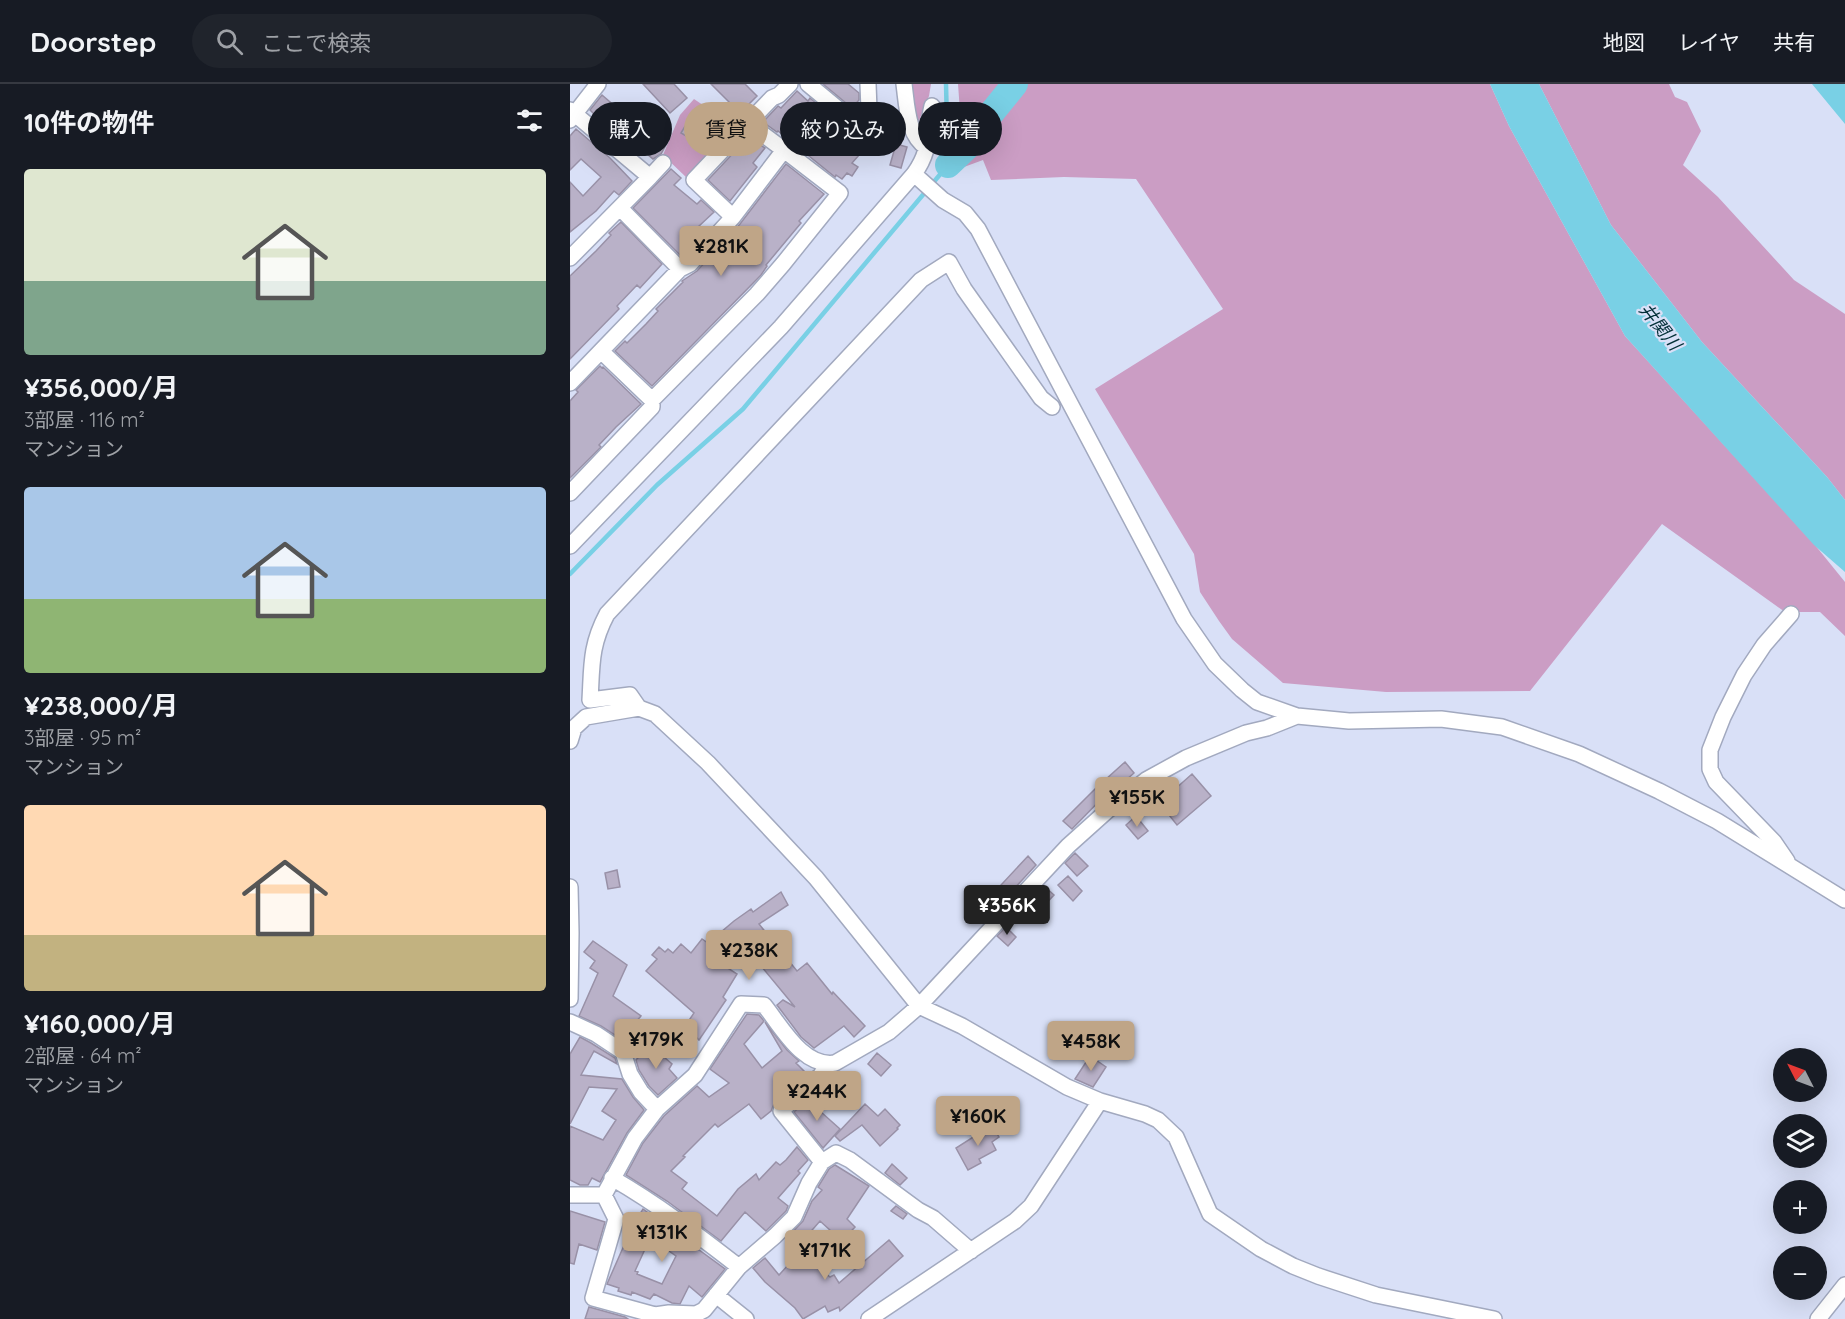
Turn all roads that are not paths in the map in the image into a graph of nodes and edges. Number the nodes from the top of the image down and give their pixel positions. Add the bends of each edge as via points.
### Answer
1 (598, 84) edge
2 (790, 84) edge
3 (808, 84) edge
4 (868, 84) edge
5 (904, 84) edge
6 (768, 102) edge
7 (572, 115) edge
8 (918, 140) edge
9 (780, 155) edge
10 (717, 156) edge
11 (792, 156) edge
12 (924, 156) edge
13 (663, 164) dead end
14 (916, 176) junction
15 (650, 177) junction
16 (620, 208) junction
17 (733, 218) junction
18 (570, 258) edge
19 (680, 269) junction
20 (601, 351) junction
21 (570, 383) edge
22 (652, 400) junction
23 (1052, 407) dead end
24 (570, 493) edge
25 (570, 546) edge
26 (1791, 614) dead end
27 (639, 708) junction
28 (1297, 716) junction
29 (570, 741) edge
30 (1790, 866) junction
31 (570, 887) edge
32 (1845, 900) edge
33 (570, 999) edge
34 (919, 1006) junction
35 (570, 1022) edge
36 (826, 1065) junction
37 (1100, 1101) junction
38 (657, 1108) junction
39 (822, 1162) junction
40 (612, 1178) junction
41 (570, 1195) edge
42 (604, 1195) junction
43 (971, 1251) junction
44 (739, 1267) junction
45 (1845, 1285) edge
46 (716, 1295) junction
47 (1822, 1318) edge
48 (746, 1319) edge
49 (869, 1319) edge
50 (1494, 1319) edge

1 - 7 street
2 - 6 street
3 - 4 street via 864,128 869,110
5 - 8 street via 910,122
7 - 15 street
9 - 17 street
10 - 17 street via 694,180
11 - 22 street via 840,193 757,294
12 - 14 street
13 - 15 street
14 - 25 street via 781,327
14 - 28 street via 964,213 978,229 1184,619 1215,664 1257,702
15 - 16 street
16 - 18 street
16 - 19 street
17 - 19 street via 690,264
19 - 20 street
20 - 21 street
20 - 22 street
22 - 24 street via 652,407
23 - 27 street via 1034,389 949,262 921,280 607,614 593,650 590,700 630,695
26 - 30 street via 1744,675 1710,750 1710,769 1716,782 1774,842
27 - 29 street via 586,717 574,728
27 - 34 street via 655,714 761,818 816,878
28 - 30 street via 1349,721 1441,719 1502,727 1579,754 1659,791
28 - 34 street via 1186,758 1146,780 1068,846
30 - 32 street
31 - 33 street
34 - 36 street via 889,1032
34 - 37 street
35 - 38 street via 623,1052 635,1083
36 - 38 street via 806,1056 764,1005 741,1004 695,1075
36 - 39 street via 821,1075 781,1111
37 - 43 street via 1031,1206
37 - 50 street via 1145,1114 1166,1126 1176,1137 1210,1214 1261,1249 1318,1276 1376,1294
38 - 40 street
39 - 43 street via 836,1153 850,1160 933,1218
39 - 44 street via 794,1216
40 - 42 street
40 - 44 street via 691,1229
41 - 42 street
42 - 46 street via 616,1219 593,1298 655,1315 696,1314
43 - 49 street
44 - 46 street
45 - 47 street
46 - 48 street

